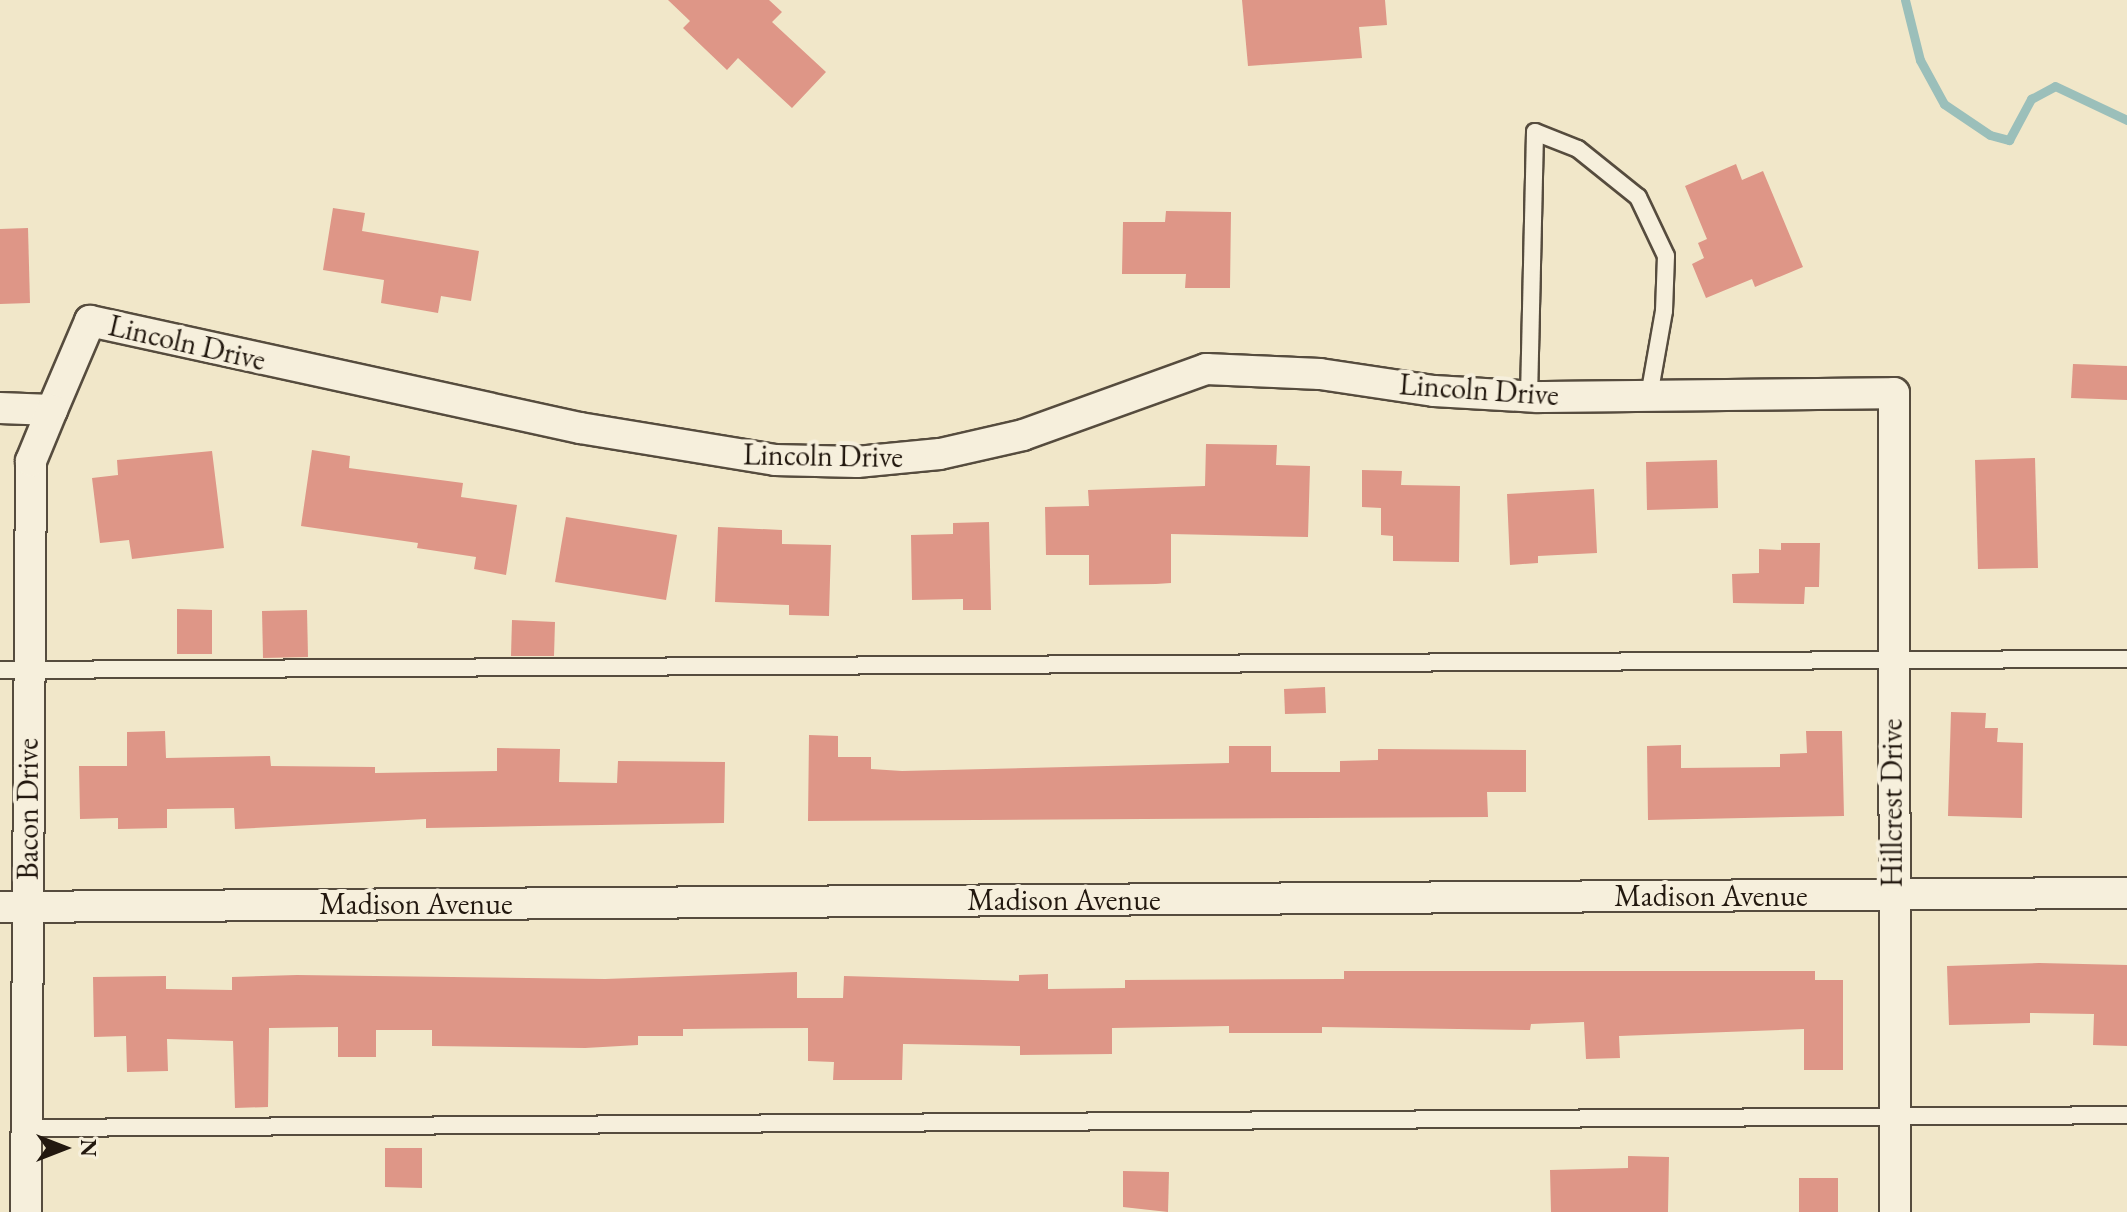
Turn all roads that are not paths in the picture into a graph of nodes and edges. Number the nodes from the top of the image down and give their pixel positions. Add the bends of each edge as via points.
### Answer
1 (1894, 393) joint
2 (1649, 396) junction
3 (1529, 397) junction
4 (0, 408) edge
5 (52, 410) junction
6 (2127, 659) edge
7 (1893, 664) junction
8 (15, 670) edge
9 (2127, 893) edge
10 (1891, 895) junction
11 (14, 906) edge
12 (1894, 1114) junction
13 (2127, 1115) edge
14 (26, 1128) junction
15 (26, 1212) edge
16 (1895, 1212) edge

1 - 2 street, Lincoln Drive
1 - 7 street, Hillcrest Drive
2 - 3 street, Lincoln Drive
2 - 3 lane via 1664,311 1666,256 1638,197 1578,149 1535,132
3 - 5 street, Lincoln Drive via 1434,391 1320,374 1206,369 1023,435 940,454 857,462 775,460 580,428 90,321
4 - 5 street
5 - 8 street, Bacon Drive via 31,461
6 - 7 lane
7 - 8 lane
7 - 10 street, Hillcrest Drive
8 - 11 street, Bacon Drive
9 - 10 street, Madison Avenue
10 - 11 street, Madison Avenue
10 - 12 street, Hillcrest Drive
11 - 14 street, Bacon Drive
12 - 13 lane
12 - 14 lane
12 - 16 street, Hillcrest Drive
14 - 15 street, Bacon Drive

